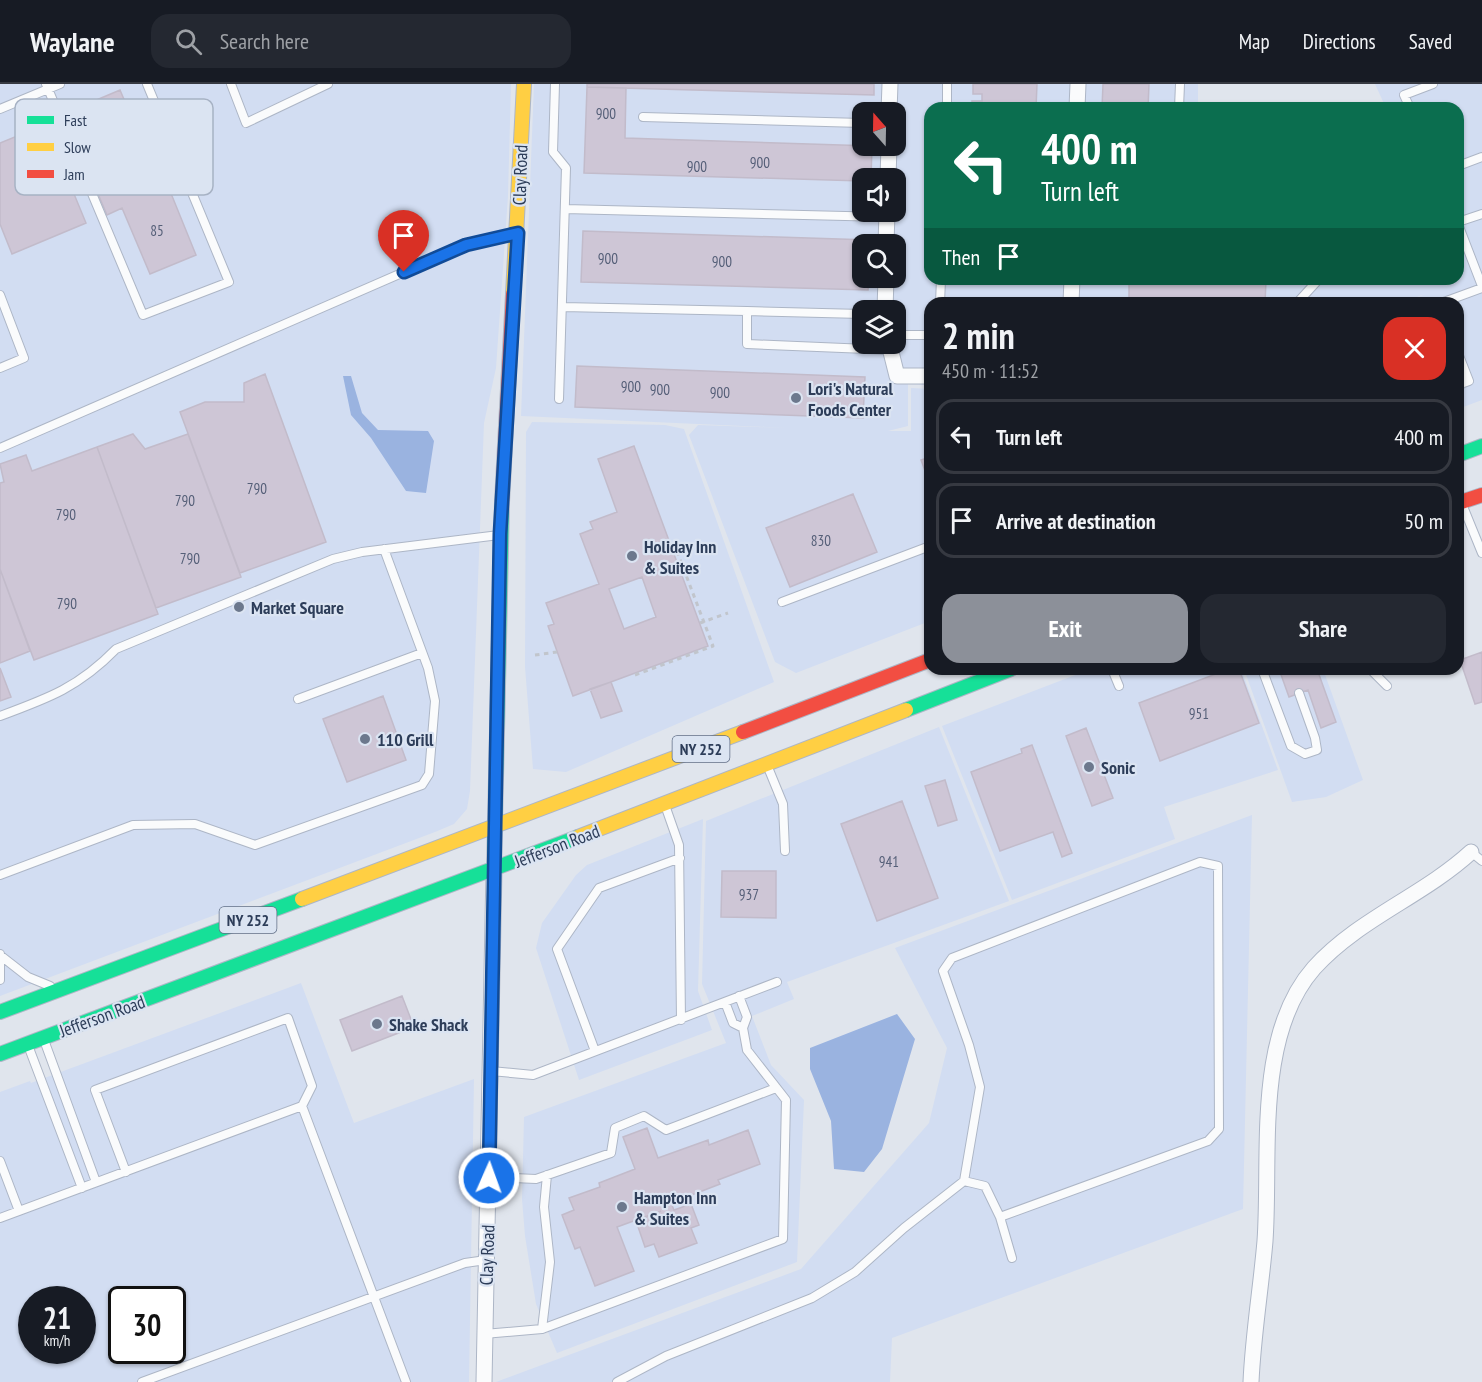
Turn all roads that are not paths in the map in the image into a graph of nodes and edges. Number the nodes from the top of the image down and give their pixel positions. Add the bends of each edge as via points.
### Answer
1 (60, 84) edge
2 (147, 84) edge
3 (231, 84) edge
4 (328, 84) edge
5 (524, 84) edge
6 (555, 84) edge
7 (890, 84) edge
8 (947, 84) edge
9 (1078, 84) edge
10 (1180, 84) edge
11 (1433, 84) edge
12 (47, 87) edge
13 (21, 99) edge
14 (153, 99) edge
15 (15, 102) edge
16 (889, 102) edge
17 (947, 102) edge
18 (1077, 102) edge
19 (1179, 102) edge
20 (1407, 102) edge
21 (0, 109) edge
22 (643, 117) dead end
23 (852, 123) edge
24 (1482, 157) edge
25 (1464, 164) edge
26 (92, 195) edge
27 (193, 195) edge
28 (565, 208) junction
29 (852, 213) edge
30 (1482, 213) edge
31 (1464, 220) edge
32 (518, 233) junction
33 (1464, 239) edge
34 (1314, 285) edge
35 (1482, 287) edge
36 (0, 295) edge
37 (1302, 297) edge
38 (1457, 297) edge
39 (563, 307) junction
40 (747, 311) junction
41 (852, 314) edge
42 (924, 336) edge
43 (906, 340) edge
44 (852, 343) edge
45 (894, 354) edge
46 (0, 368) edge
47 (1464, 368) edge
48 (924, 376) edge
49 (1464, 383) edge
50 (559, 399) dead end
51 (1482, 446) edge
52 (0, 448) edge
53 (1464, 453) edge
54 (1482, 495) edge
55 (1464, 502) edge
56 (1464, 512) edge
57 (500, 534) junction
58 (924, 548) edge
59 (384, 549) junction
60 (1482, 553) edge
61 (782, 602) dead end
62 (422, 653) junction
63 (924, 662) edge
64 (996, 675) edge
65 (1115, 675) edge
66 (1264, 675) edge
67 (1376, 675) edge
68 (1119, 686) dead end
69 (1387, 686) dead end
70 (1299, 693) dead end
71 (298, 699) dead end
72 (0, 716) edge
73 (766, 764) junction
74 (664, 804) junction
75 (495, 827) junction
76 (785, 851) dead end
77 (1476, 856) edge
78 (680, 858) junction
79 (494, 870) junction
80 (0, 875) edge
81 (0, 955) edge
82 (0, 980) edge
83 (777, 982) dead end
84 (62, 989) junction
85 (739, 996) junction
86 (725, 1002) junction
87 (0, 1012) edge
88 (681, 1020) junction
89 (743, 1028) junction
90 (43, 1038) junction
91 (27, 1044) junction
92 (595, 1051) junction
93 (0, 1054) edge
94 (492, 1071) junction
95 (776, 1088) junction
96 (302, 1106) junction
97 (0, 1161) edge
98 (126, 1172) junction
99 (547, 1175) junction
100 (489, 1178) junction
101 (964, 1181) junction
102 (96, 1182) junction
103 (82, 1188) junction
104 (19, 1211) junction
105 (1000, 1217) junction
106 (0, 1218) edge
107 (1012, 1258) dead end
108 (486, 1260) junction
109 (375, 1296) junction
110 (542, 1329) junction
111 (484, 1334) junction
112 (142, 1382) edge
113 (406, 1382) edge
114 (484, 1382) edge
115 (617, 1382) edge
116 (1251, 1382) edge

1 - 12 lane
2 - 14 lane
3 - 4 lane via 246,123
5 - 32 main road, Clay Road
6 - 28 lane via 552,152 566,168
7 - 16 street
8 - 17 lane
9 - 18 street
10 - 19 lane
11 - 20 lane via 1404,95
12 - 13 lane
15 - 21 lane
22 - 23 lane
24 - 25 lane
26 - 27 lane via 143,315 229,282
28 - 29 lane
28 - 39 lane
30 - 31 lane
32 - 52 lane via 466,245
32 - 57 main road, Clay Road
33 - 35 lane
34 - 37 lane
35 - 38 lane
36 - 46 lane via 24,358
39 - 40 lane
39 - 50 lane
40 - 41 lane
40 - 44 lane via 747,344
42 - 43 lane
45 - 48 street via 897,376
47 - 49 lane via 1469,381
51 - 53 main road
54 - 55 main road
56 - 60 lane
57 - 59 lane
57 - 75 main road, Clay Road
58 - 61 lane
59 - 62 lane
59 - 72 lane via 333,559 117,649 94,671 59,694
62 - 71 lane
62 - 80 lane via 435,701 429,774 422,785 255,844 195,824 133,825
63 - 75 main road, NY 252
64 - 73 main road, Jefferson Road / NY 252
65 - 68 lane
66 - 70 lane via 1291,746 1305,754 1317,750
67 - 69 lane
73 - 74 main road, Jefferson Road / NY 252
73 - 76 lane via 783,804
74 - 78 lane via 680,845
74 - 79 main road, Jefferson Road / NY 252
75 - 79 main road, Clay Road
75 - 84 main road, NY 252
77 - 116 street via 1335,947 1312,970 1281,1027 1272,1068 1265,1243
78 - 88 lane
78 - 92 lane via 599,888 557,949
79 - 90 main road, Jefferson Road / NY 252
79 - 94 street, Clay Road
81 - 82 lane
81 - 84 lane via 28,977
83 - 85 lane
84 - 87 main road, NY 252
85 - 86 lane
85 - 89 lane via 747,1017
86 - 88 lane
86 - 89 lane via 733,1023
88 - 92 lane
89 - 95 lane via 747,1050
90 - 91 main road, Jefferson Road / NY 252
90 - 102 lane
91 - 93 main road, Jefferson Road / NY 252
91 - 103 lane
92 - 94 lane via 533,1075
94 - 100 street, Clay Road
95 - 99 lane via 666,1130 644,1116 615,1128 611,1152
95 - 110 lane via 786,1100 788,1112 783,1239
96 - 98 lane
96 - 98 lane via 312,1086 288,1018 95,1090
96 - 109 lane
97 - 104 lane
98 - 102 lane
99 - 100 lane via 536,1179
99 - 110 lane via 544,1207 550,1262
100 - 108 street, Clay Road
101 - 105 lane via 985,1186
101 - 105 lane via 980,1087 943,970 952,958 1200,862 1218,866 1219,1129 1208,1141
101 - 115 lane via 855,1272 812,1298 666,1356
102 - 103 lane
103 - 104 lane
104 - 106 lane
105 - 107 lane
108 - 109 lane
108 - 111 street, Clay Road
109 - 112 lane
109 - 113 lane
110 - 111 lane
111 - 114 street, Clay Road

